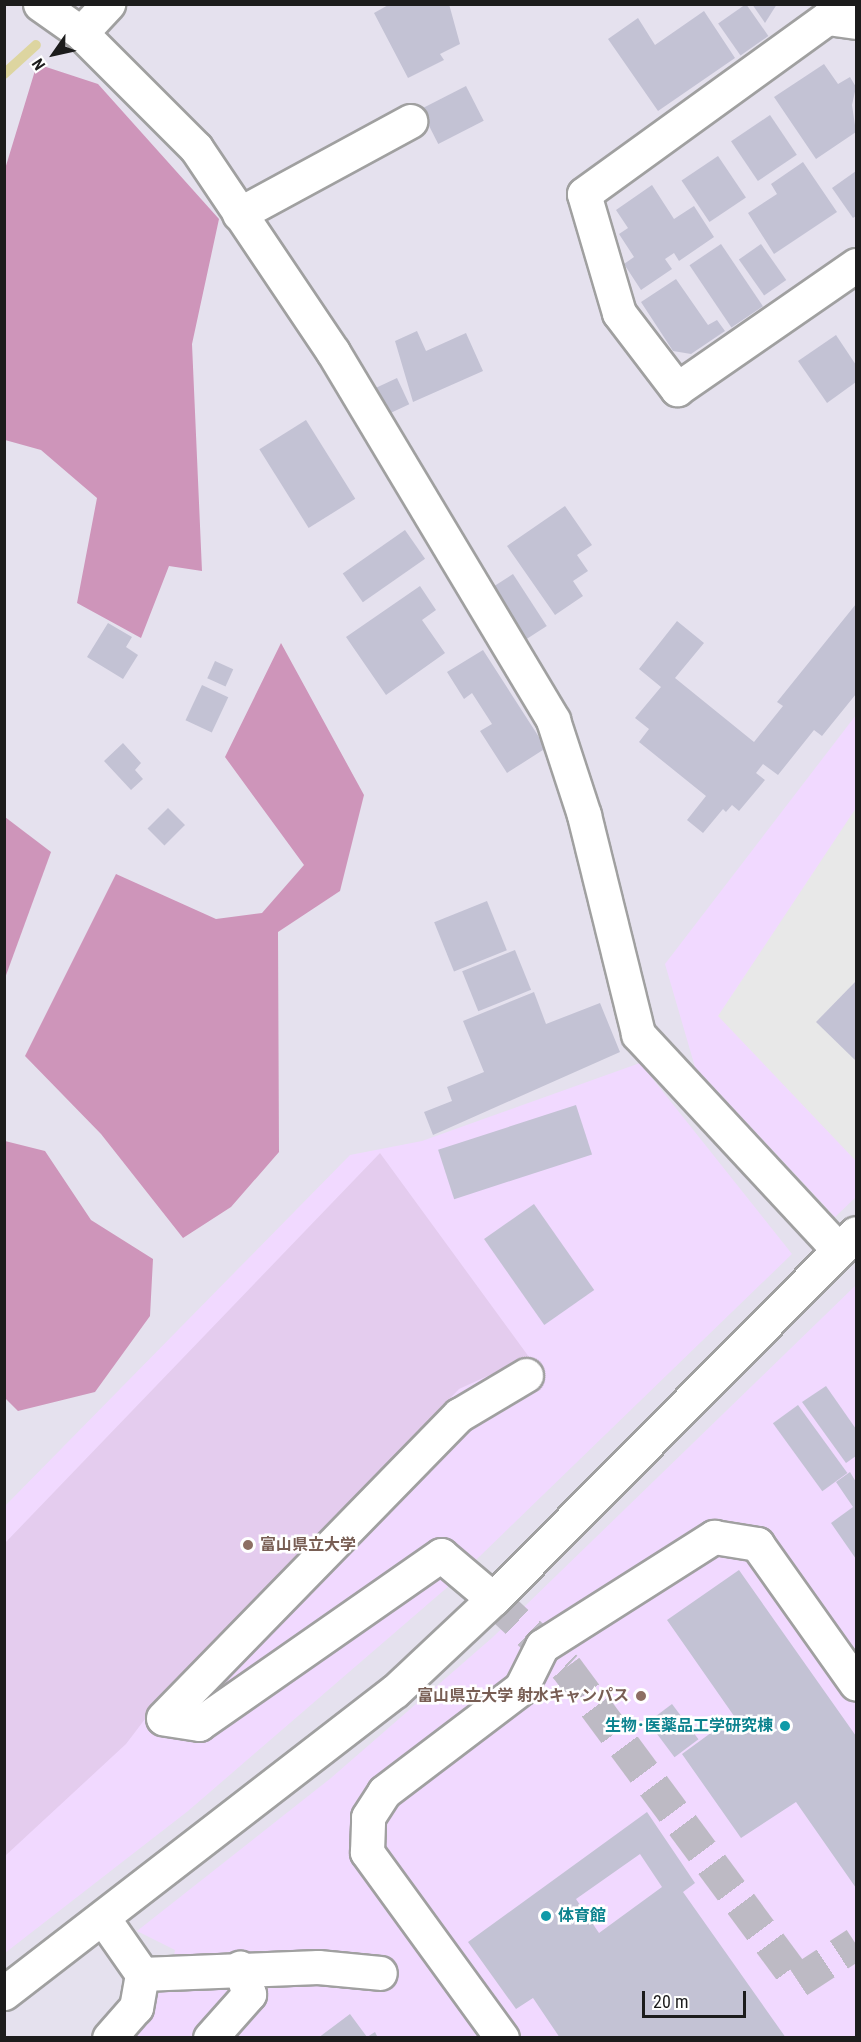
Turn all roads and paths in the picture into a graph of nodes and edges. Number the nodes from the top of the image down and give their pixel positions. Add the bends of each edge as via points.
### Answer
1 (40, 4) edge
2 (108, 4) edge
3 (856, 22) edge
4 (81, 33) junction
5 (410, 121) dead end
6 (239, 214) junction
7 (852, 277) edge
8 (848, 1241) edge
9 (526, 1375) dead end
10 (493, 1599) junction
11 (856, 1684) edge
12 (103, 1918) junction
13 (240, 1968) junction
14 (380, 1973) dead end
15 (142, 1974) junction
16 (4, 1993) edge
17 (109, 2037) edge
18 (210, 2037) edge
19 (502, 2037) edge

1 - 4 street
2 - 4 street
3 - 7 street via 828,18 584,194 619,313 677,389
4 - 6 street via 196,148
5 - 6 street
6 - 8 street via 333,352 553,720 584,815 638,1034
8 - 10 street
9 - 10 street via 459,1415 163,1718 199,1724 441,1555
10 - 12 street via 395,1691
11 - 19 street via 757,1544 714,1537 542,1646 521,1688 384,1792 368,1818 367,1852
12 - 15 street
12 - 16 street
13 - 14 street
13 - 15 street
13 - 18 street via 249,1994
15 - 17 street via 136,2007

